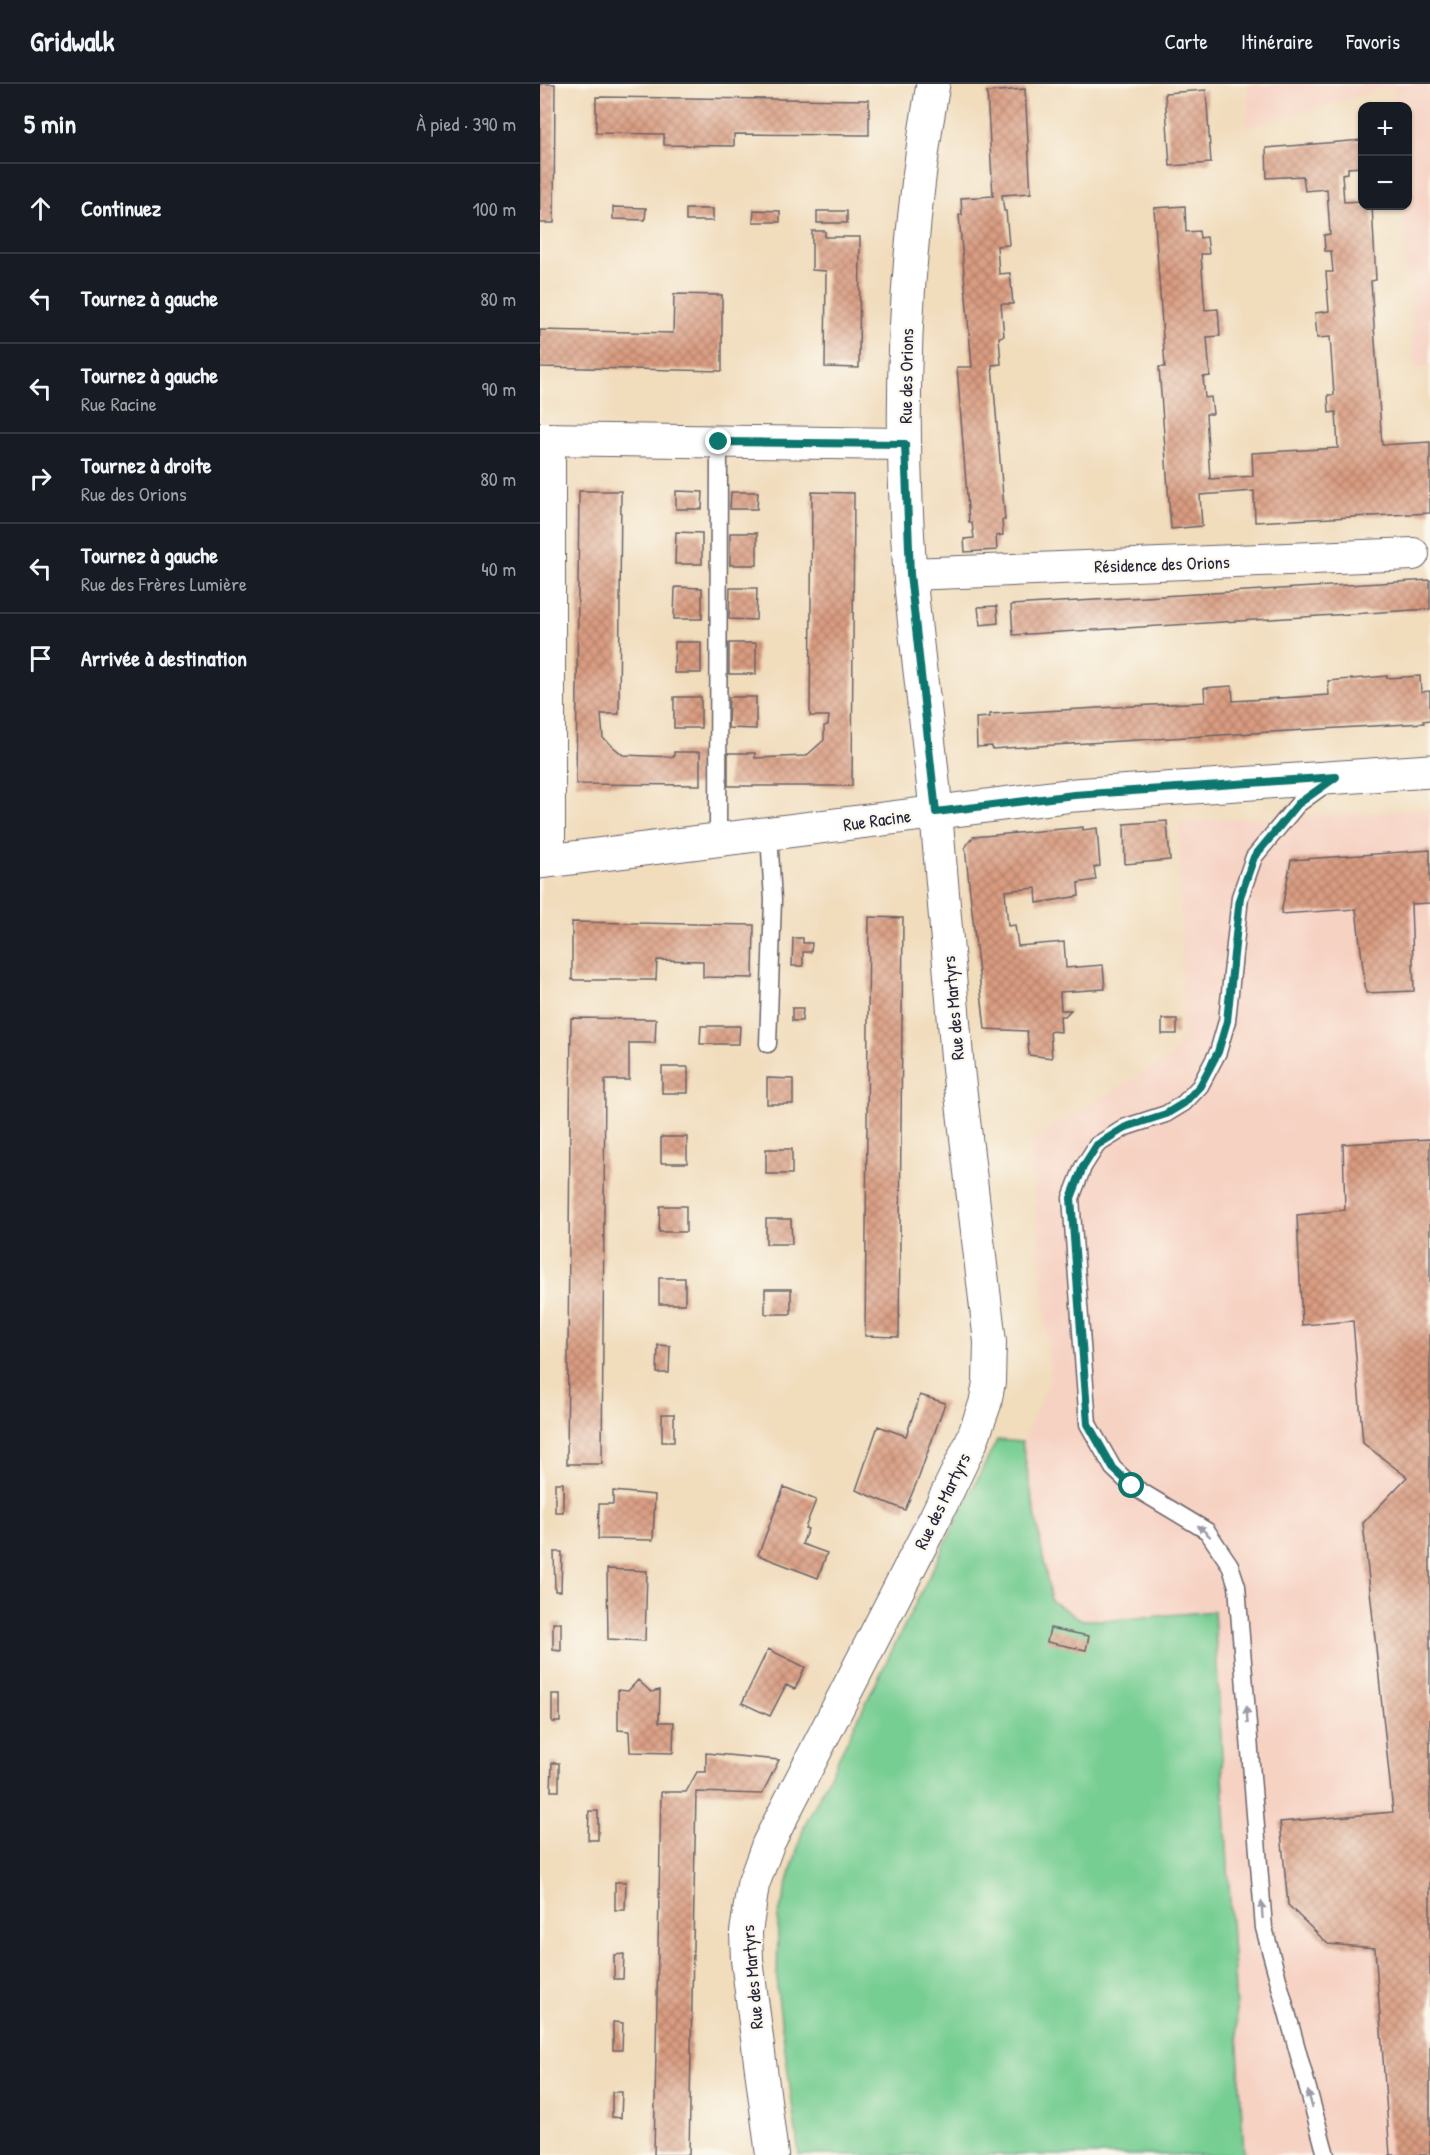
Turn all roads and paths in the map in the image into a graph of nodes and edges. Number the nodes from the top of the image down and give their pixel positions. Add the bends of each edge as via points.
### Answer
1 (933, 84) edge
2 (545, 439) edge
3 (719, 442) junction
4 (905, 444) junction
5 (1413, 554) dead end
6 (910, 574) junction
7 (1430, 771) edge
8 (1336, 777) junction
9 (936, 812) junction
10 (768, 834) junction
11 (718, 841) junction
12 (545, 862) edge
13 (768, 1044) dead end
14 (772, 2155) edge
15 (1326, 2155) edge

1 - 4 street, Rue des Orions via 912,249
2 - 3 street
2 - 12 street
3 - 4 street
3 - 11 lane
4 - 6 street, Rue des Orions
5 - 6 street, Résidence des Orions
6 - 9 street, Rue des Orions
7 - 8 street, Rue Racine
8 - 9 street, Rue Racine via 1074,795
15 -> 8 lane via 1264,1928 1237,1586 1230,1565 1207,1530 1132,1486 1113,1468 1088,1424 1071,1198 1097,1145 1126,1127 1166,1114 1200,1086 1218,1052 1227,1021 1240,897 1254,857 1298,804
9 - 10 street, Rue Racine
9 - 14 street, Rue des Martyrs via 958,1069 990,1342 989,1382 971,1443 768,1844 753,1885 747,1912 747,1960
10 - 11 street, Rue Racine
10 - 13 lane via 772,900
11 - 12 street, Rue Racine

